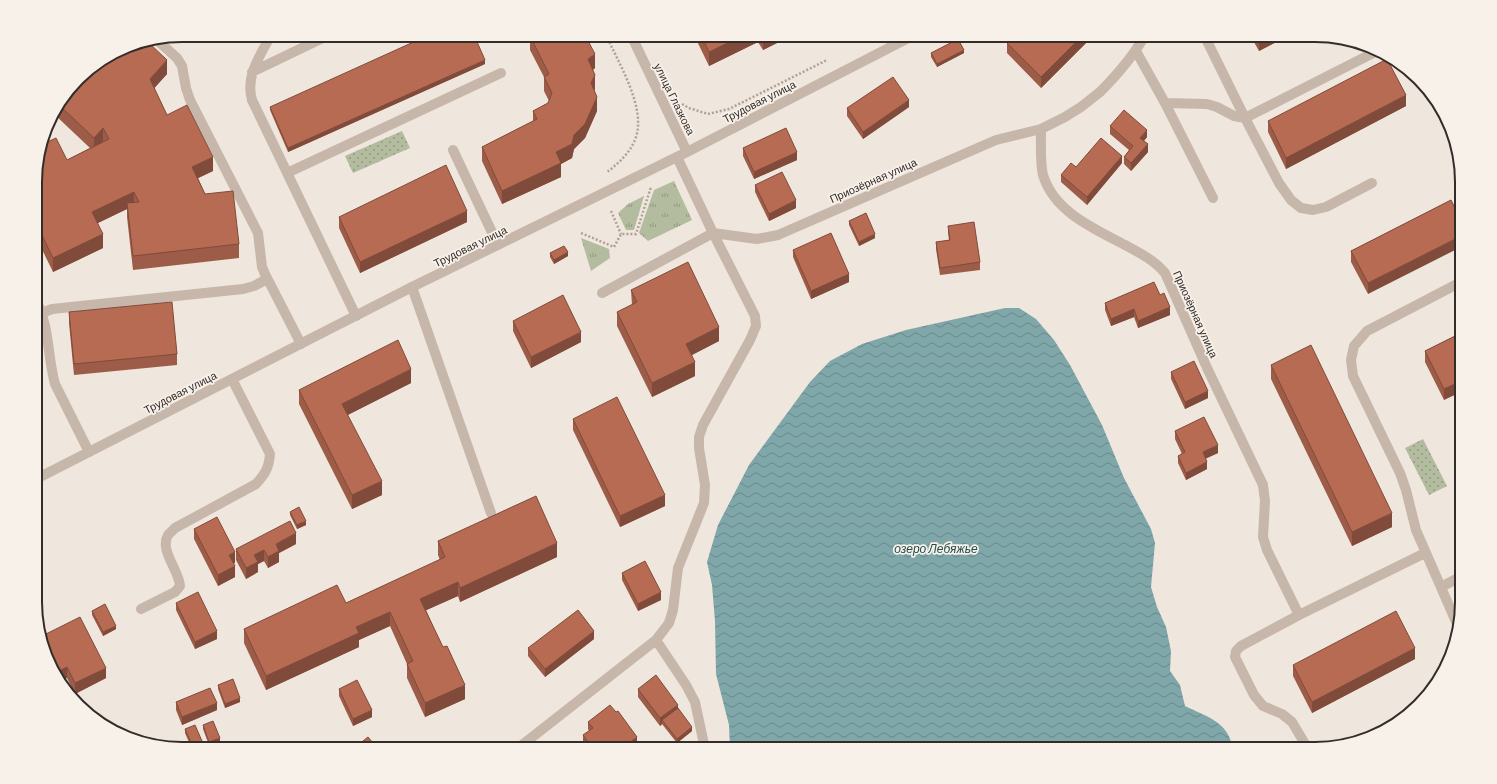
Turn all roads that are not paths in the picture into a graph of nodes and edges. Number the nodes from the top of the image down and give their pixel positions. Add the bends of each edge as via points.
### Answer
1 (267, 42) edge
2 (314, 42) edge
3 (634, 42) edge
4 (900, 42) edge
5 (1141, 42) edge
6 (1207, 42) edge
7 (161, 44) edge
8 (1136, 51) junction
9 (1372, 54) edge
10 (252, 72) junction
11 (501, 73) dead end
12 (1165, 103) junction
13 (1245, 118) junction
14 (1041, 129) junction
15 (453, 150) dead end
16 (687, 152) junction
17 (677, 157) junction
18 (287, 173) junction
19 (1372, 183) dead end
20 (1213, 198) dead end
21 (713, 233) junction
22 (498, 245) junction
23 (267, 279) junction
24 (1455, 285) edge
25 (412, 287) junction
26 (602, 293) dead end
27 (42, 313) joint
28 (356, 316) junction
29 (301, 344) junction
30 (232, 379) junction
31 (89, 452) junction
32 (42, 476) edge
33 (491, 513) dead end
34 (1424, 553) junction
35 (1455, 580) edge
36 (1441, 587) junction
37 (141, 609) dead end
38 (1299, 615) junction
39 (1454, 617) edge
40 (656, 640) junction
41 (526, 742) edge
42 (704, 742) edge
43 (1304, 742) edge

1 - 10 street
2 - 10 street
3 - 16 street, улица Глазкова
4 - 16 street, Трудовая улица
5 - 8 street, Приозёрная улица
6 - 13 street
7 - 23 street via 182,66 190,100 258,233 262,267
8 - 12 street
8 - 14 street, Приозёрная улица via 1100,92 1081,107
9 - 13 street
10 - 18 street via 252,100
11 - 18 street
12 - 13 street via 1207,104
12 - 20 street
13 - 19 street via 1279,183 1291,200 1301,208 1313,210 1326,207
14 - 21 street, Приозёрная улица via 996,140 778,235 757,239
14 - 38 street, Приозёрная улица via 1043,174 1057,200 1083,222 1149,258 1165,273 1263,485 1263,537
15 - 22 street
16 - 17 street, Трудовая улица
17 - 21 street
17 - 22 street, Трудовая улица
18 - 28 street
21 - 26 street
21 - 40 street via 755,316 756,326 703,425 699,448 705,485 704,503 678,568 669,623
22 - 25 street, Трудовая улица
23 - 27 street via 243,289 52,309
23 - 29 street
24 - 34 street via 1367,332 1354,346 1351,360 1353,376 1400,473
25 - 28 street, Трудовая улица
25 - 33 street
27 - 31 street via 56,384
28 - 29 street, Трудовая улица
29 - 30 street, Трудовая улица
30 - 31 street, Трудовая улица
30 - 37 street via 270,454 269,466 265,475 256,484 175,528 168,535 167,552 180,579 180,586 175,592
31 - 32 street, Трудовая улица
34 - 36 street
34 - 38 street
35 - 36 street
36 - 39 street
38 - 43 street via 1241,646 1235,657 1254,695 1263,706 1282,714 1292,722
40 - 41 street
40 - 42 street via 695,702

